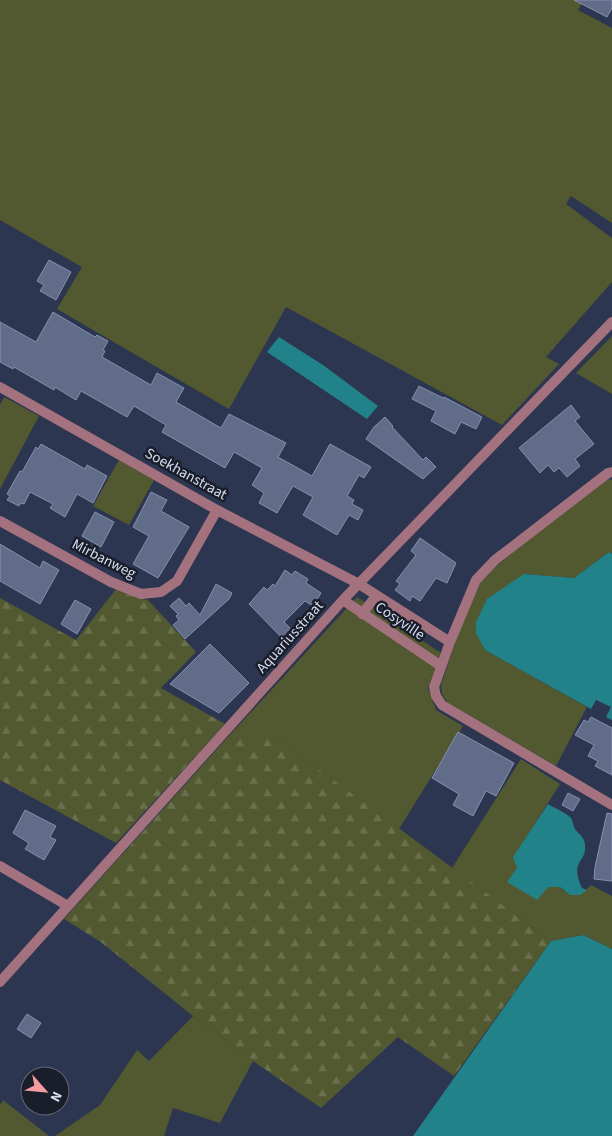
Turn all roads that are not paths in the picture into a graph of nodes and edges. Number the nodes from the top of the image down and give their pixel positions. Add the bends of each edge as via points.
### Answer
1 (612, 322) edge
2 (0, 387) edge
3 (612, 472) edge
4 (218, 510) junction
5 (0, 521) edge
6 (359, 584) junction
7 (376, 596) junction
8 (343, 600) junction
9 (362, 614) junction
10 (450, 642) junction
11 (441, 666) junction
12 (612, 805) edge
13 (0, 866) edge
14 (68, 906) junction
15 (0, 982) edge

1 - 6 street, Aquariusstraat
2 - 4 street, Soekhanstraat
3 - 10 street via 479,575
4 - 5 street, Mirbanweg via 177,581 160,592 141,594 111,582
4 - 6 street, Soekhanstraat
6 - 7 street, Cosyville
6 - 8 street, Aquariusstraat
7 - 9 street
7 - 10 street, Cosyville
8 - 9 street, Cosyville
8 - 14 street, Aquariusstraat
9 - 11 street, Cosyville
10 - 11 street
11 - 12 street via 434,687 442,704
13 - 14 street
14 - 15 street, Aquariusstraat

